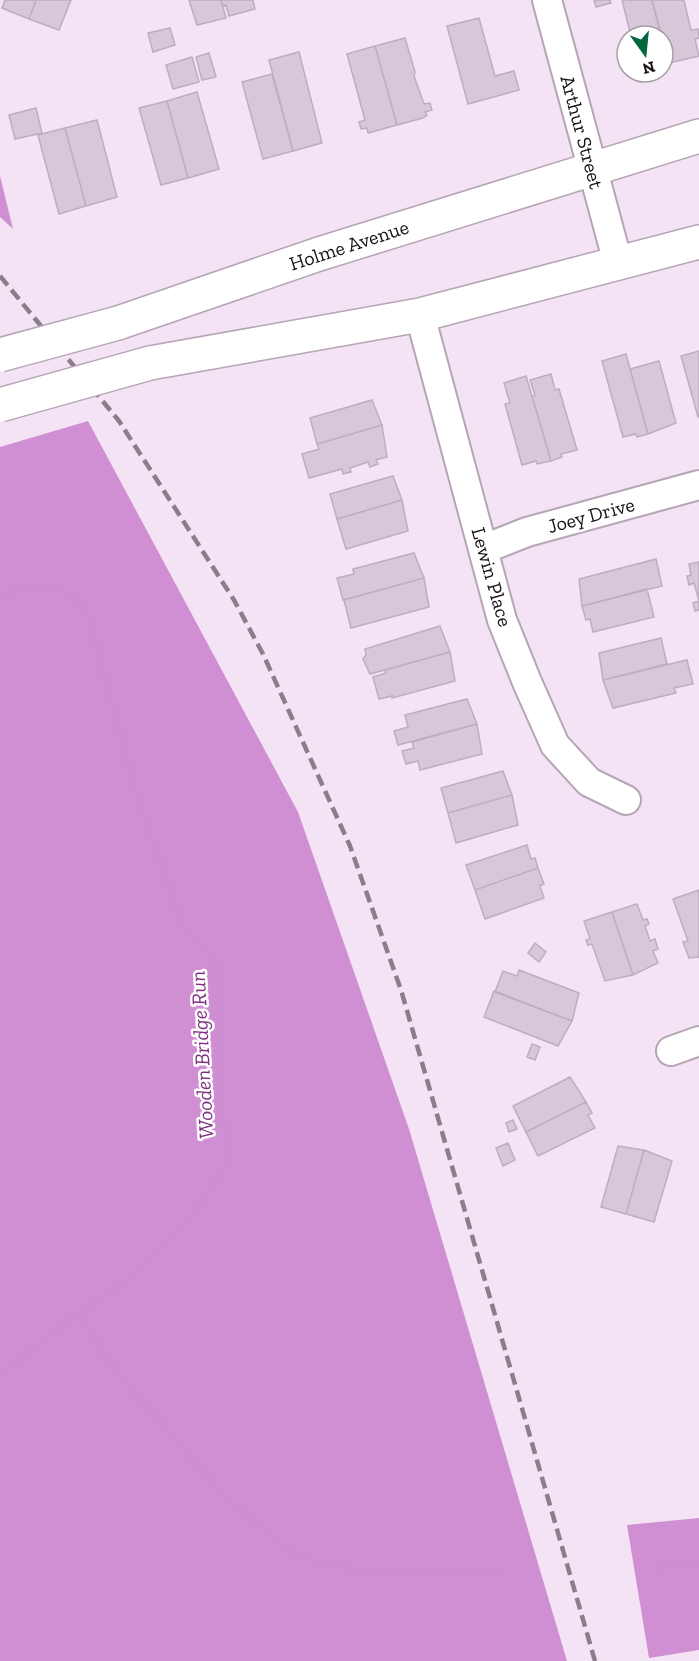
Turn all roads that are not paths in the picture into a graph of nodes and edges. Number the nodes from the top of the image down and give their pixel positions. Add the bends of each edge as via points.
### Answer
1 (547, 0) edge
2 (699, 136) edge
3 (592, 168) junction
4 (699, 242) edge
5 (618, 263) junction
6 (420, 315) junction
7 (0, 355) edge
8 (0, 405) edge
9 (699, 485) edge
10 (484, 549) junction
11 (626, 800) dead end
12 (699, 1041) edge
13 (672, 1052) dead end

1 - 3 street, Arthur Street
2 - 3 main road, Holme Avenue
3 - 5 street, Arthur Street
3 - 7 main road, Holme Avenue, bridge via 319,254 118,323
4 - 5 main road
5 - 6 main road
6 - 8 main road, bridge via 150,363
6 - 10 street, Lewin Place
9 - 10 street, Joey Drive via 527,532
10 - 11 street, Lewin Place via 502,620 555,745 589,782
12 - 13 street

